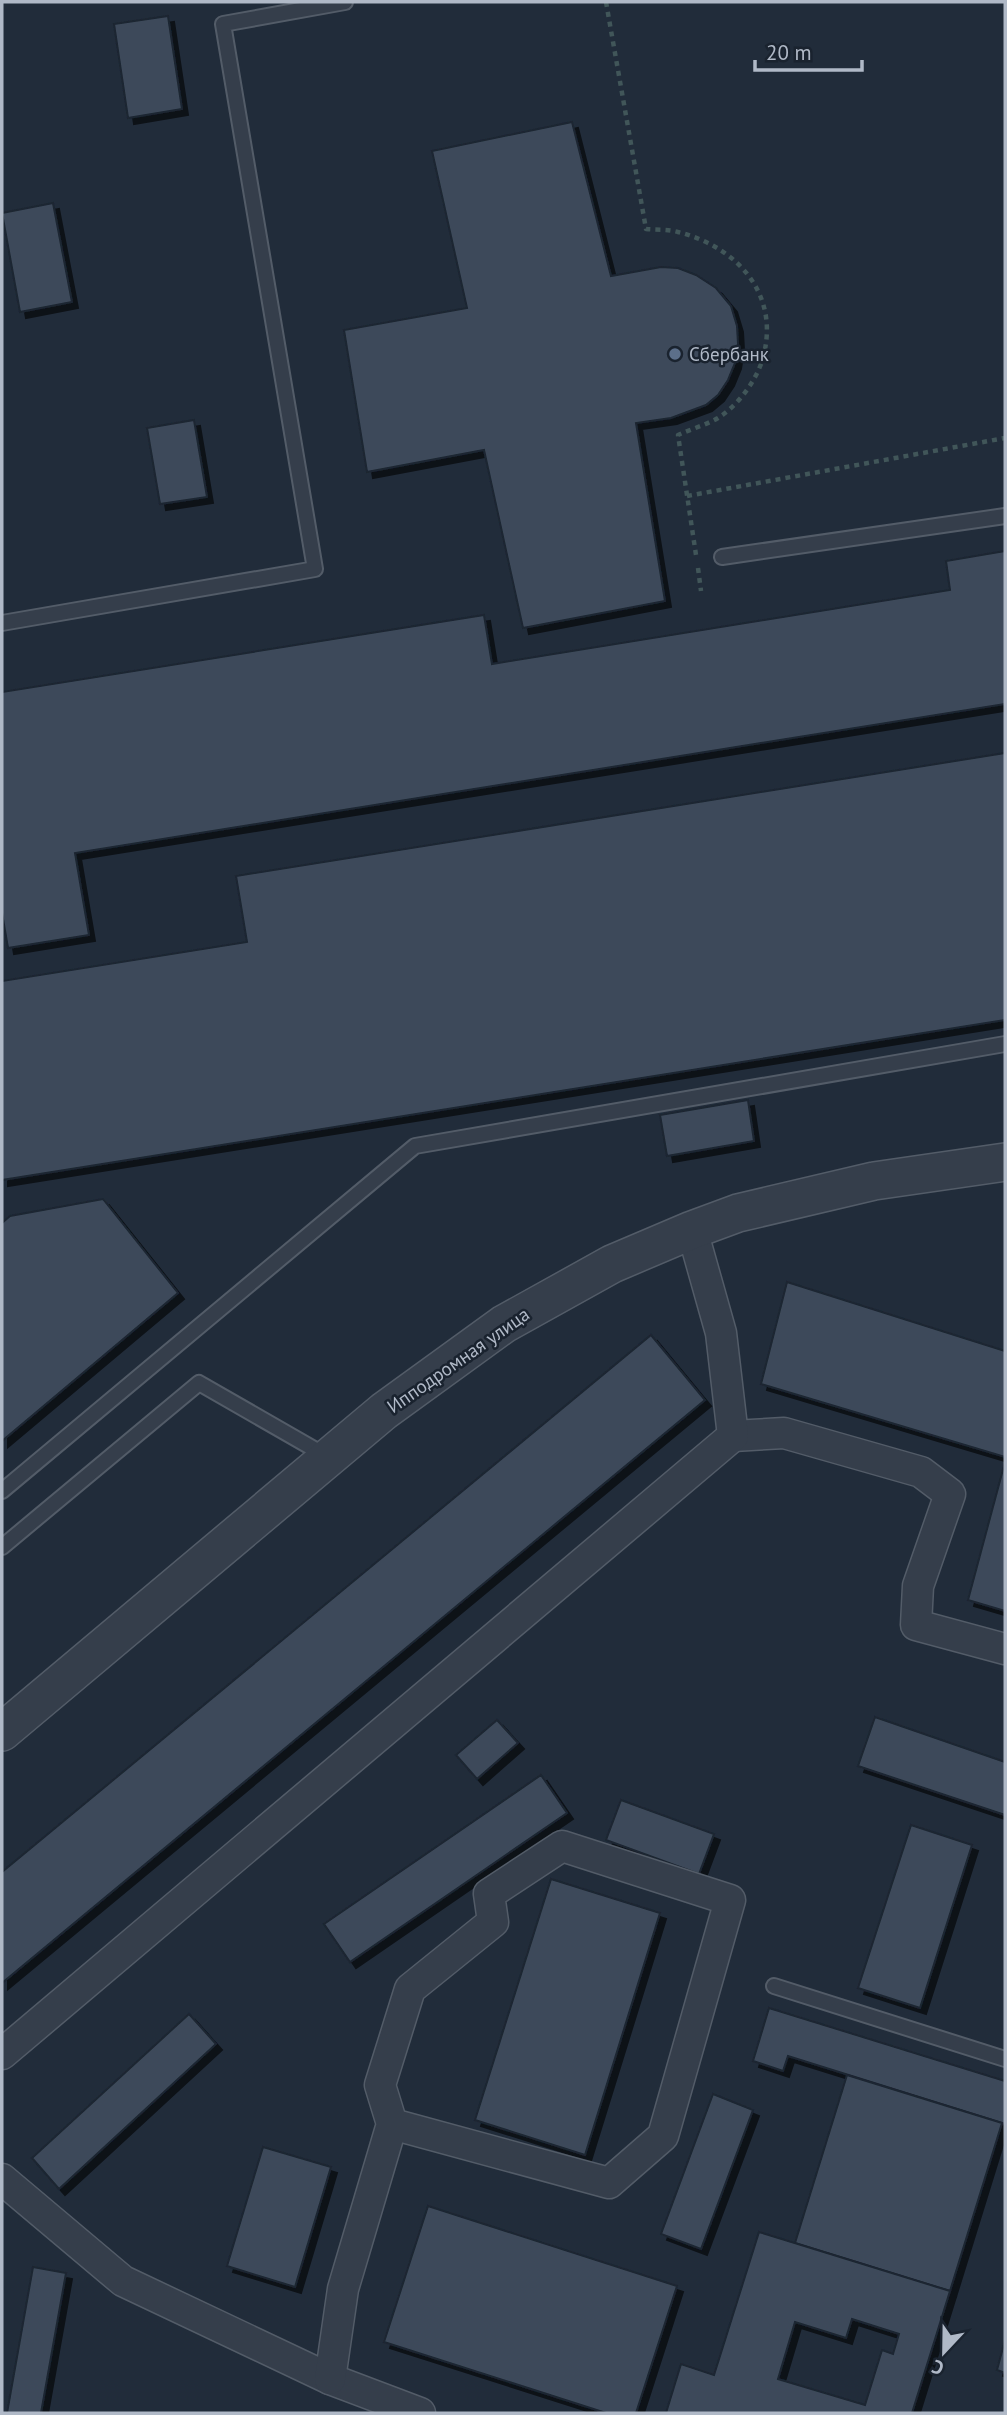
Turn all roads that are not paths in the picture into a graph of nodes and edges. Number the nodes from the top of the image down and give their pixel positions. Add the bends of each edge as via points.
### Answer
1 (345, 2) edge
2 (1005, 516) edge
3 (722, 557) dead end
4 (2, 623) edge
5 (1005, 1044) edge
6 (1005, 1162) edge
7 (692, 1230) junction
8 (733, 1436) junction
9 (328, 1457) junction
10 (2, 1491) edge
11 (2, 1547) edge
12 (1005, 1649) edge
13 (2, 1732) edge
14 (774, 1986) dead end
15 (2, 2054) edge
16 (1005, 2059) edge
17 (392, 2124) junction
18 (2, 2179) edge
19 (330, 2379) junction
20 (420, 2413) edge

1 - 4 lane via 223,24 315,569
2 - 3 lane
5 - 10 lane via 415,1146
6 - 7 street, Ипподромная улица via 874,1181 738,1213
7 - 8 street via 721,1333
7 - 9 street, Ипподромная улица via 612,1264 504,1324
8 - 12 street via 784,1433 921,1472 950,1494 918,1586 916,1625
8 - 15 street
9 - 11 lane via 200,1383
9 - 13 street, Ипподромная улица
14 - 16 lane
17 - 17 street via 380,2085 410,1989 493,1922 489,1894 562,1846 730,1900 663,2136 609,2183
17 - 19 street via 343,2289
18 - 19 street via 123,2281
19 - 20 street

